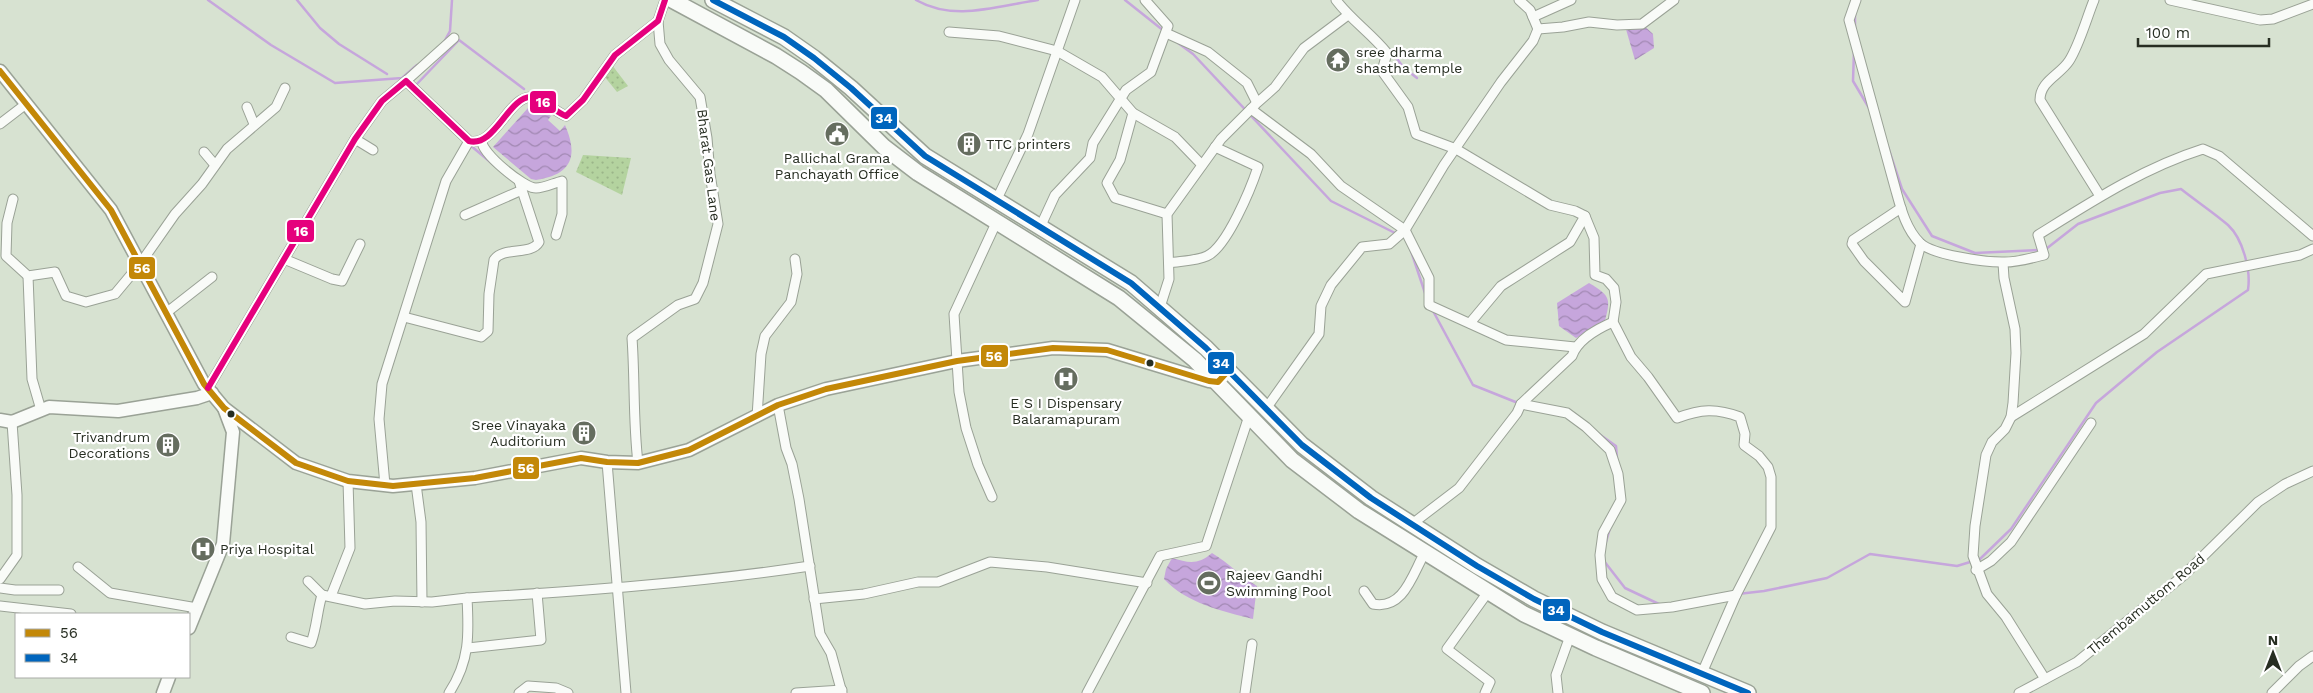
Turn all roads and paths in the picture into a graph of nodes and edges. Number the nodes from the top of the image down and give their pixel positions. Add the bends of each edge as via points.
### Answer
1 (665, 0) edge
2 (672, 0) edge
3 (713, 0) edge
4 (1075, 0) edge
5 (1145, 0) edge
6 (1336, 0) edge
7 (1519, 0) edge
8 (1571, 0) edge
9 (1674, 0) edge
10 (1856, 0) edge
11 (2094, 0) edge
12 (2170, 0) edge
13 (2313, 4) edge
14 (1348, 15) junction
15 (1533, 17) junction
16 (658, 21) junction
17 (1538, 28) junction
18 (949, 32) dead end
19 (1166, 33) junction
20 (454, 38) dead end
21 (1057, 51) junction
22 (0, 71) edge
23 (406, 81) junction
24 (285, 88) dead end
25 (1120, 99) junction
26 (26, 104) junction
27 (1254, 106) junction
28 (246, 107) dead end
29 (1133, 113) junction
30 (0, 124) edge
31 (254, 124) junction
32 (355, 139) junction
33 (482, 141) junction
34 (467, 144) junction
35 (1215, 147) junction
36 (1456, 148) junction
37 (373, 150) dead end
38 (204, 152) dead end
39 (215, 165) junction
40 (1202, 166) junction
41 (520, 186) junction
42 (2100, 196) junction
43 (13, 198) dead end
44 (996, 200) junction
45 (1901, 208) junction
46 (1167, 214) junction
47 (465, 215) dead end
48 (1584, 216) junction
49 (996, 223) junction
50 (1042, 228) junction
51 (1404, 230) junction
52 (556, 236) dead end
53 (2313, 236) edge
54 (360, 244) dead end
55 (1921, 244) junction
56 (2313, 249) edge
57 (284, 259) junction
58 (795, 259) dead end
59 (1169, 263) junction
60 (2003, 263) junction
61 (140, 264) junction
62 (28, 276) junction
63 (212, 278) dead end
64 (1160, 307) junction
65 (166, 313) junction
66 (404, 317) junction
67 (1612, 322) junction
68 (1470, 323) junction
69 (1575, 347) junction
70 (957, 361) junction
71 (1223, 377) junction
72 (210, 391) junction
73 (1521, 404) junction
74 (778, 405) junction
75 (224, 408) junction
76 (41, 410) junction
77 (1265, 410) junction
78 (1249, 416) junction
79 (757, 417) junction
80 (2011, 417) junction
81 (6, 421) edge
82 (2091, 423) dead end
83 (607, 462) junction
84 (638, 463) junction
85 (2313, 471) edge
86 (348, 481) junction
87 (416, 484) junction
88 (386, 485) junction
89 (992, 497) dead end
90 (1412, 524) junction
91 (1424, 554) junction
92 (810, 566) junction
93 (78, 567) dead end
94 (1976, 570) junction
95 (0, 579) edge
96 (308, 581) dead end
97 (1147, 583) junction
98 (618, 587) junction
99 (0, 588) edge
100 (59, 590) dead end
101 (1364, 591) dead end
102 (1488, 592) junction
103 (537, 593) junction
104 (1736, 595) junction
105 (327, 596) junction
106 (467, 598) junction
107 (814, 599) junction
108 (422, 602) junction
109 (0, 606) edge
110 (197, 608) junction
111 (62, 613) edge
112 (190, 626) edge
113 (1570, 636) junction
114 (290, 637) dead end
115 (1252, 644) dead end
116 (468, 648) junction
117 (2313, 656) edge
118 (1702, 673) junction
119 (169, 678) edge
120 (2045, 679) junction
121 (842, 692) edge
122 (163, 693) edge
123 (449, 693) edge
124 (519, 693) edge
125 (568, 693) edge
126 (626, 693) edge
127 (796, 693) edge
128 (1087, 693) edge
129 (1244, 693) edge
130 (1485, 693) edge
131 (1558, 693) edge
132 (1702, 693) edge
133 (1748, 693) edge
134 (2019, 693) edge
135 (2272, 693) edge

1 - 16 street
2 - 49 main road via 801,72 826,90 903,161
3 - 44 main road via 784,37 814,58 926,156
4 - 21 street
5 - 19 street via 1168,26
6 - 14 street
7 - 15 street
8 - 15 street
9 - 17 street via 1642,24 1589,22
10 - 45 street via 1849,20
11 - 42 street via 2069,61 2045,85 2040,100
12 - 13 street via 2260,20 2274,19
14 - 27 street via 1304,48 1275,87
14 - 36 street via 1375,37 1388,53 1382,72 1408,107 1416,134
15 - 17 street
16 - 33 street via 615,55 583,100 568,115 557,112 536,98 525,98
16 - 84 street, Bharat Gas Lane via 660,44 700,97 718,224 703,283 695,299 678,305 632,338
17 - 36 street via 1534,42 1501,82
18 - 21 street via 999,36
19 - 25 street via 1151,72 1126,90
19 - 27 street via 1208,52 1247,83
20 - 23 street
21 - 25 street via 1102,77
21 - 44 street via 1028,134
22 - 26 main road
23 - 32 street via 382,101
23 - 34 street
24 - 31 street via 276,107
25 - 29 street
25 - 50 street via 1093,143 1090,158 1055,195
26 - 30 street
26 - 61 main road via 111,210
27 - 35 street
27 - 51 street via 1311,154 1342,186
28 - 31 street
29 - 40 street via 1175,137
29 - 46 street via 1120,160 1107,184 1114,198
31 - 39 street
32 - 37 street
32 - 57 street
33 - 34 street
33 - 41 street via 485,150
34 - 66 street via 446,181
35 - 40 street
35 - 59 street via 1258,167 1251,185 1227,236 1208,256
36 - 48 street via 1550,206
36 - 51 street
38 - 39 street
39 - 61 street
40 - 46 street
41 - 47 street
41 - 52 street via 558,186 562,214
41 - 66 street via 538,244 501,254 494,260 485,335 481,337
42 - 53 street via 2158,166 2203,149 2219,156
42 - 60 street via 2038,236 2044,255
43 - 62 street via 7,223 6,256
44 - 50 main road
45 - 55 street
45 - 55 street via 1853,240 1852,244 1905,302
46 - 59 street
48 - 67 street via 1594,238 1595,275 1606,279 1614,288 1616,302
48 - 68 street via 1570,242 1501,286
49 - 70 street via 954,314
49 - 71 main road via 1119,298 1195,360
50 - 64 main road via 1130,283
51 - 68 street via 1429,278 1429,305
51 - 77 street via 1390,244 1362,248 1331,285 1321,306 1318,334
54 - 57 street via 342,281
55 - 60 street via 1948,254
56 - 80 street via 2300,256 2206,274 2144,334
57 - 72 street
58 - 79 street via 792,302 765,336
59 - 64 street via 1169,279
60 - 80 street via 2016,353
61 - 62 street via 115,294 86,302 66,296 55,272
61 - 65 main road
62 - 76 street via 32,379
63 - 65 street
64 - 71 main road
65 - 72 main road
66 - 88 street via 382,384 379,419
67 - 69 street
67 - 104 street via 1632,357 1677,418 1722,410 1740,417 1744,445 1768,467 1771,477 1770,528
68 - 69 street via 1506,340
69 - 73 street via 1572,356
70 - 71 main road via 1053,348 1107,350
70 - 74 main road via 826,389
70 - 89 street via 966,428
71 - 77 main road
71 - 78 main road
72 - 75 main road
72 - 76 main road via 197,398 118,411 49,407
73 - 90 street via 1459,488
73 - 104 street via 1567,413 1610,450 1618,474 1621,500 1603,533 1600,555 1602,580 1612,597 1637,610
74 - 79 main road
74 - 92 street
75 - 86 main road via 296,463
75 - 110 main road via 233,432 223,544
76 - 81 main road
77 - 90 main road via 1310,451 1371,498
78 - 91 main road via 1292,460 1359,511
78 - 97 street via 1206,546 1160,556
79 - 84 main road via 689,450
80 - 94 street via 1986,455 1974,526
81 - 95 street via 17,495 17,555
82 - 94 street via 2011,542
83 - 84 main road
83 - 87 main road via 581,458 475,478
83 - 98 street
85 - 120 street, Thembamuttom Road via 2258,502 2184,575 2077,662
86 - 88 main road
86 - 105 street via 350,548
87 - 88 main road
87 - 108 street
90 - 118 main road via 1534,599 1602,632
91 - 101 street via 1399,599 1388,605 1373,604
91 - 102 main road
92 - 98 street
92 - 107 street
93 - 110 street via 110,593
94 - 120 street via 1986,594 2006,617
96 - 105 street
97 - 107 street via 1047,567 990,562 938,582 918,582 864,594
97 - 128 street
98 - 103 street
98 - 126 street
99 - 100 street
102 - 113 main road
102 - 130 street via 1447,650 1490,682
103 - 106 street
103 - 116 street via 541,640
104 - 118 street
105 - 108 street via 365,604
105 - 114 street via 317,613 317,626 311,643
106 - 108 street
106 - 116 street
107 - 121 street via 820,634 831,653
109 - 111 street
110 - 112 main road
113 - 131 street via 1556,675
113 - 132 main road
115 - 129 street
116 - 123 street
117 - 135 street
118 - 133 main road
119 - 122 main road
120 - 134 street, Thembamuttom Road
121 - 127 street
124 - 125 street via 528,686 542,686

